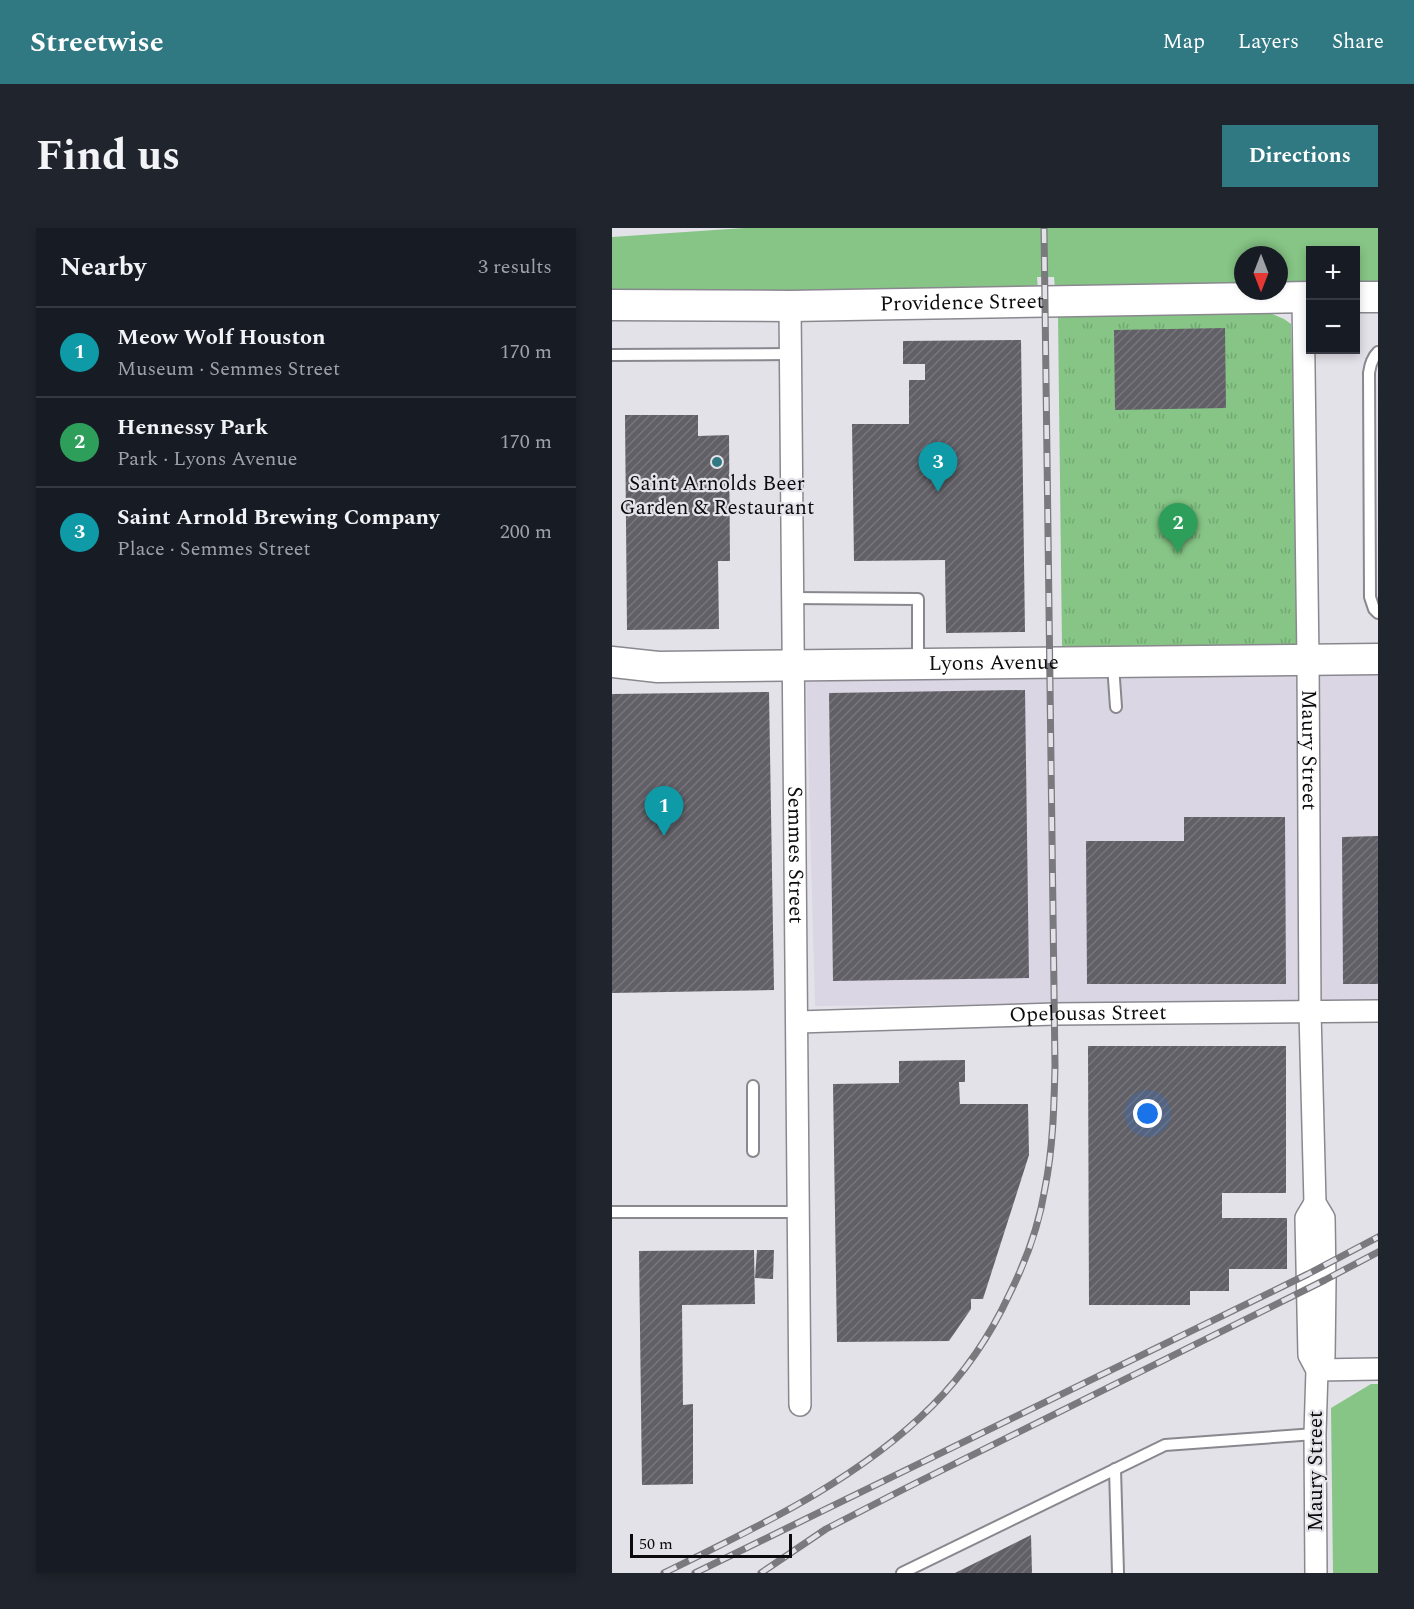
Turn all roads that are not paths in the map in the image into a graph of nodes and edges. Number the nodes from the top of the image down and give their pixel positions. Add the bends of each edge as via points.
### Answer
1 (1306, 297) edge
2 (1360, 297) edge
3 (1378, 297) edge
4 (1307, 300) edge
5 (612, 305) edge
6 (790, 306) junction
7 (1378, 352) edge
8 (791, 354) junction
9 (612, 355) edge
10 (793, 598) junction
11 (1378, 613) edge
12 (1308, 659) junction
13 (1378, 659) edge
14 (1112, 661) junction
15 (612, 662) edge
16 (918, 663) junction
17 (794, 664) junction
18 (1116, 707) dead end
19 (1378, 1011) edge
20 (1310, 1012) junction
21 (798, 1022) junction
22 (753, 1086) dead end
23 (753, 1151) dead end
24 (612, 1212) edge
25 (799, 1212) junction
26 (1378, 1369) edge
27 (1317, 1370) junction
28 (800, 1405) dead end
29 (1315, 1434) junction
30 (1115, 1469) junction
31 (902, 1573) edge
32 (1118, 1573) edge
33 (1316, 1573) edge

1 - 6 street, Providence Street
2 - 3 street
4 - 12 street, Maury Street
5 - 6 street, Providence Street
6 - 8 street, Semmes Street
7 - 11 lane via 1370,365 1370,597
8 - 9 lane
8 - 10 street, Semmes Street
10 - 16 lane via 918,599
10 - 17 street, Semmes Street
12 - 13 street, Lyons Avenue
12 - 14 street, Lyons Avenue
12 - 20 street, Maury Street
14 - 16 street, Lyons Avenue
14 - 18 lane
15 - 17 street, Lyons Avenue via 658,667
16 - 17 street, Lyons Avenue
17 - 21 street, Semmes Street
19 - 20 street, Opelousas Street
20 - 21 street, Opelousas Street
20 - 27 street, Maury Street via 1315,1203 1324,1218 1324,1357
21 - 25 street, Semmes Street
22 - 23 lane
24 - 25 lane
25 - 28 street, Semmes Street
26 - 27 street
27 - 29 street, Maury Street
29 - 30 lane via 1165,1445
29 - 33 street, Maury Street
30 - 31 lane
30 - 32 lane

